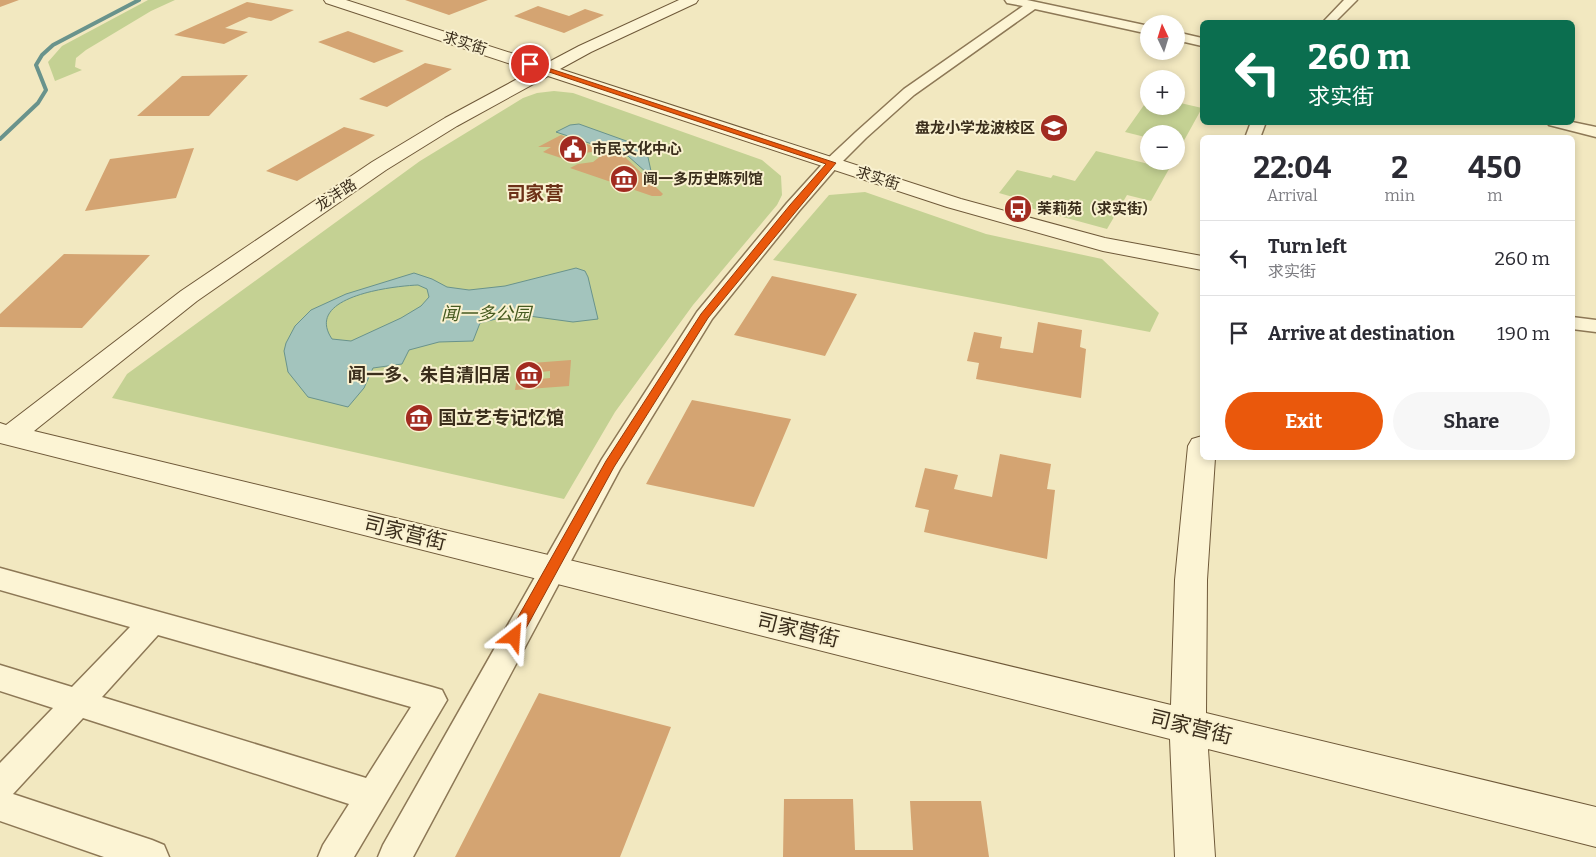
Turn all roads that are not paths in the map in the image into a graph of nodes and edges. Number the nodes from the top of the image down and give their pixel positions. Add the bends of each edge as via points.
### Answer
1 (331, 0) edge
2 (692, 0) edge
3 (1011, 0) edge
4 (1351, 0) edge
5 (1033, 5) junction
6 (1331, 20) edge
7 (1140, 28) edge
8 (1185, 38) edge
9 (1200, 42) edge
10 (548, 70) junction
11 (1567, 125) edge
12 (1596, 132) edge
13 (832, 163) junction
14 (1200, 263) edge
15 (1575, 323) edge
16 (1596, 326) edge
17 (3, 437) edge
18 (1201, 460) edge
19 (551, 569) junction
20 (0, 580) edge
21 (152, 622) junction
22 (0, 678) edge
23 (77, 702) junction
24 (1188, 727) junction
25 (0, 786) edge
26 (372, 796) junction
27 (0, 805) edge
28 (1596, 828) edge
29 (152, 857) edge
30 (335, 857) edge
31 (395, 857) edge
32 (1195, 857) edge

1 - 10 street, 求实街
2 - 10 street, 龙沣路 via 585,49
3 - 5 street
4 - 6 street
5 - 7 street
5 - 13 street via 909,92
8 - 9 street
10 - 13 street, 求实街
10 - 17 street, 龙沣路 via 451,122 293,223 189,296
11 - 12 street
13 - 14 street, 求实街 via 1018,222 1103,244
13 - 19 street via 704,316 610,464
15 - 16 street
17 - 19 street, 司家营街
18 - 24 street via 1191,580
19 - 24 street, 司家营街
19 - 31 street
20 - 21 street
21 - 23 street
21 - 26 street via 432,700
22 - 23 street
23 - 25 street
23 - 26 street
24 - 28 street, 司家营街
24 - 32 street
26 - 30 street
27 - 29 street

